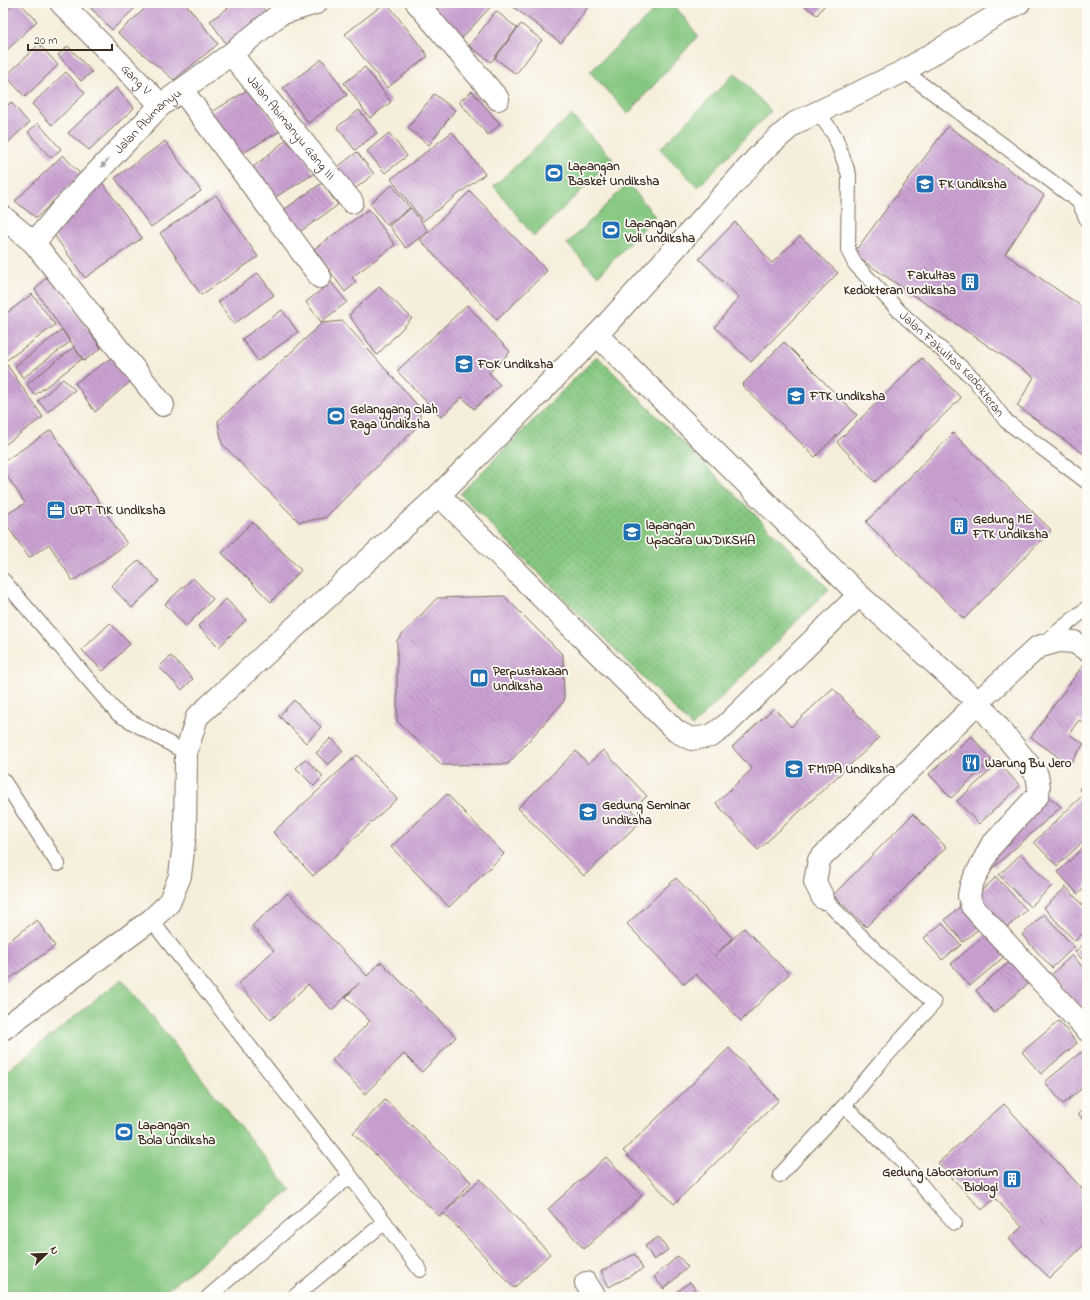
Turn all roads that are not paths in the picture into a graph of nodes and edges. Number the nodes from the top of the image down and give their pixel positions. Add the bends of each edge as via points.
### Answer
1 (61, 3) edge
2 (316, 3) edge
3 (417, 3) edge
4 (1019, 3) edge
5 (275, 8) edge
6 (231, 54) junction
7 (904, 71) junction
8 (182, 90) junction
9 (498, 99) dead end
10 (161, 105) junction
11 (818, 112) junction
12 (352, 202) dead end
13 (3, 217) edge
14 (1087, 220) edge
15 (34, 243) junction
16 (320, 277) dead end
17 (597, 335) junction
18 (163, 405) dead end
19 (1087, 482) edge
20 (439, 495) junction
21 (3, 580) edge
22 (859, 595) junction
23 (1087, 608) edge
24 (1038, 647) junction
25 (1087, 650) edge
26 (978, 702) junction
27 (186, 753) junction
28 (3, 780) edge
29 (58, 864) dead end
30 (824, 898) joint
31 (151, 920) junction
32 (3, 1029) edge
33 (1087, 1030) edge
34 (844, 1106) junction
35 (350, 1176) junction
36 (780, 1176) dead end
37 (385, 1222) junction
38 (955, 1223) dead end
39 (420, 1270) dead end
40 (208, 1297) edge
41 (294, 1297) edge

1 - 10 street, Gang V
2 - 5 street, Jalan Abimanyu
3 - 9 street
4 - 7 street
5 - 6 street, Jalan Abimanyu
6 - 8 street, Jalan Abimanyu
6 - 12 street, Jalan Abimanyu Gang III
7 - 11 street
7 - 14 lane via 1079,202
8 - 10 street, Jalan Abimanyu
8 - 16 street
10 -> 15 street, Jalan Abimanyu via 62,209
11 - 17 street via 795,123 764,150
11 - 19 lane, Jalan Fakultas Kedokteran via 835,136 850,175 848,250 856,264 900,312 974,379 1006,420
13 - 15 street
15 - 18 street
17 - 20 street
17 - 22 street
20 - 22 street via 676,731 691,739 711,736 726,726
20 - 27 street via 197,717
21 - 27 lane via 118,714
22 - 26 street
23 - 24 lane
24 - 25 street via 1059,641 1074,642
24 - 26 street
26 - 30 street via 819,860 815,882
26 - 33 street via 1037,775 1039,787 1038,795 991,846 971,885 969,896 972,906
27 - 31 street via 185,834 180,876 169,903
28 - 29 lane
30 - 34 lane via 884,959 934,1003
31 - 32 street
31 - 35 lane
34 - 36 lane
34 - 38 lane via 900,1159
35 - 37 lane
35 - 40 lane
37 - 39 lane
37 - 41 lane

